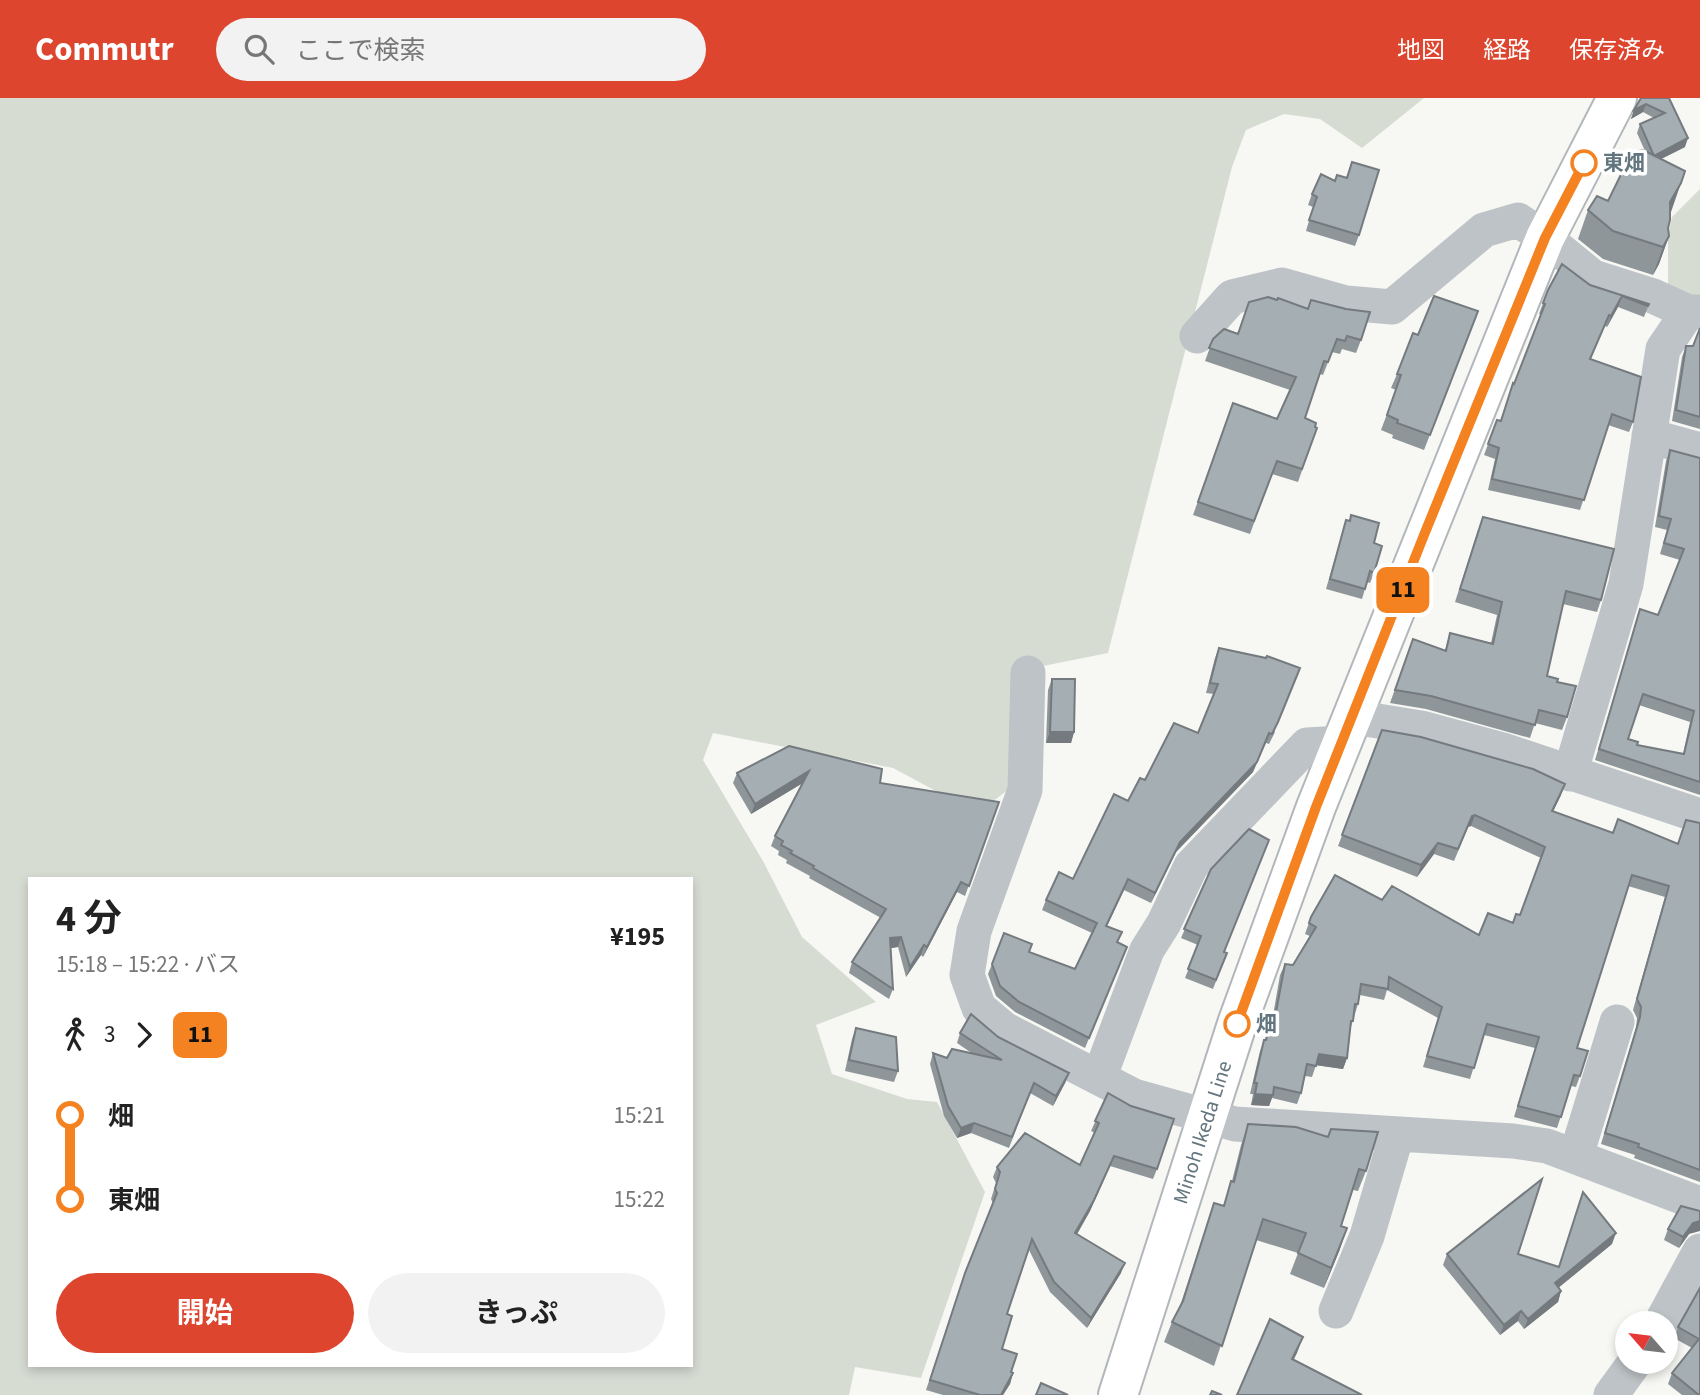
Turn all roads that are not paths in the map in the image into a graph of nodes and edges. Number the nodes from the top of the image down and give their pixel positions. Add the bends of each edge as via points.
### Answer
1 (1617, 98) edge
2 (1545, 238) junction
3 (1694, 312) edge
4 (1197, 336) dead end
5 (1649, 436) junction
6 (1700, 450) edge
7 (1028, 673) dead end
8 (1347, 730) junction
9 (1570, 774) junction
10 (1700, 816) edge
11 (1617, 1022) dead end
12 (1099, 1078) junction
13 (1208, 1118) junction
14 (1396, 1133) junction
15 (1576, 1156) junction
16 (1700, 1204) edge
17 (1700, 1251) edge
18 (1336, 1311) dead end
19 (1668, 1311) edge
20 (1626, 1374) edge
21 (1118, 1395) edge
22 (1611, 1395) edge

1 - 2 main road, Minoh Ikeda Line
2 - 3 street via 1593,277
2 - 4 street via 1518,220 1484,230 1392,307 1346,303 1282,285 1232,297
2 - 8 main road, Minoh Ikeda Line
3 - 5 street via 1663,349
5 - 6 street
5 - 9 street via 1626,584
7 - 12 street via 1025,790 974,931 967,975 979,1008 1004,1029
8 - 9 street via 1421,728
8 - 12 street via 1307,745 1191,866 1147,950
8 - 13 main road, Minoh Ikeda Line via 1246,999
9 - 10 street
11 - 15 street
12 - 13 street via 1134,1096
13 - 14 street via 1235,1124
13 - 21 main road, Minoh Ikeda Line
14 - 15 street via 1513,1141
14 - 18 street via 1367,1237
15 - 16 street
17 - 19 street
20 - 22 street

